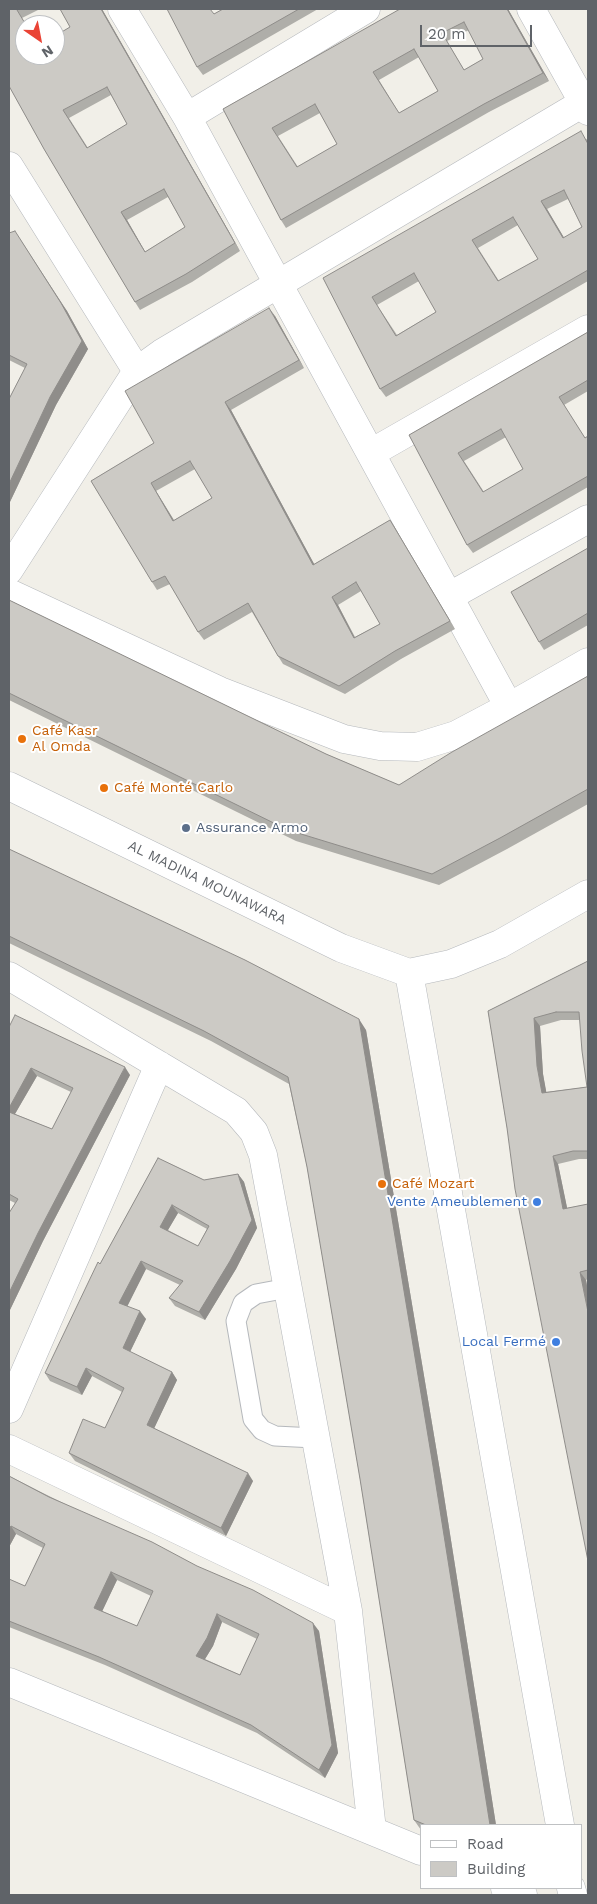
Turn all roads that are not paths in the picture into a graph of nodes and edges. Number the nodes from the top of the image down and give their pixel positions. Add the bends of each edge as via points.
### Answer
1 (122, 9) edge
2 (366, 9) edge
3 (531, 9) edge
4 (587, 104) edge
5 (187, 117) junction
6 (11, 177) edge
7 (278, 285) junction
8 (588, 329) edge
9 (137, 371) junction
10 (371, 454) junction
11 (588, 519) edge
12 (9, 570) edge
13 (9, 593) edge
14 (450, 596) junction
15 (588, 662) edge
16 (509, 707) junction
17 (9, 786) edge
18 (588, 894) edge
19 (409, 973) junction
20 (11, 981) edge
21 (160, 1065) junction
22 (288, 1288) junction
23 (11, 1398) edge
24 (315, 1438) junction
25 (9, 1448) edge
26 (348, 1611) junction
27 (9, 1682) edge
28 (560, 1824) edge
29 (372, 1830) junction
30 (420, 1851) edge
31 (508, 1889) edge
32 (523, 1895) edge

1 - 5 street
2 - 5 street
3 - 4 street
4 - 7 street
5 - 7 street
6 - 9 street
7 - 9 street
7 - 10 street
8 - 10 street
9 - 12 street
10 - 14 street
11 - 14 street
13 - 16 street via 220,691 344,739 380,746 417,747 456,735
14 - 16 street
15 - 16 street
17 - 19 street, AL MADINA MOUNAWARA via 340,948
18 - 19 street via 500,944 451,964
19 - 28 street
20 - 21 street
21 - 22 street via 236,1111 254,1132 263,1156
21 - 23 street
22 - 24 street
22 - 24 lane via 256,1294 243,1303 236,1321 253,1419 262,1430 275,1436
24 - 26 street
25 - 26 street
26 - 29 street
27 - 29 street
29 - 30 street
31 - 32 street

